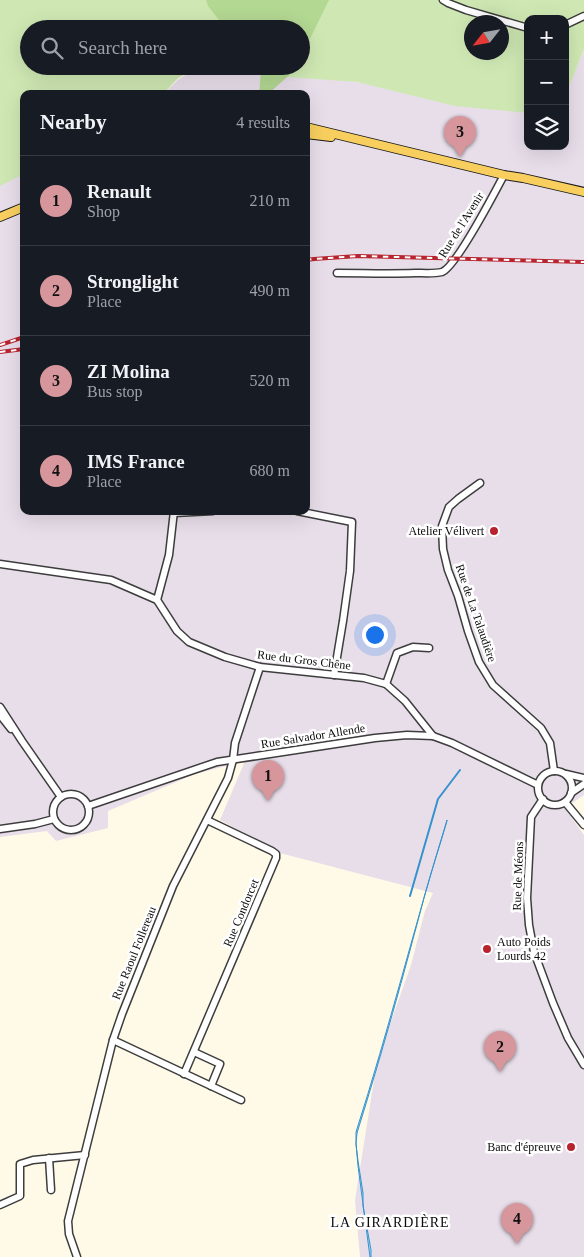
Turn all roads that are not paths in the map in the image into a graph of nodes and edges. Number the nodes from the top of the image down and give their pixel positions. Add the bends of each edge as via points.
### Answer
1 (445, 2) edge
2 (584, 16) edge
3 (569, 23) edge
4 (524, 27) edge
5 (310, 128) edge
6 (310, 135) edge
7 (365, 142) junction
8 (504, 175) junction
9 (584, 192) edge
10 (20, 209) edge
11 (0, 218) edge
12 (337, 272) dead end
13 (480, 483) dead end
14 (310, 514) edge
15 (174, 515) edge
16 (0, 564) edge
17 (157, 600) junction
18 (429, 648) dead end
19 (260, 667) junction
20 (334, 676) junction
21 (386, 684) junction
22 (0, 707) edge
23 (0, 715) edge
24 (433, 736) junction
25 (22, 741) junction
26 (233, 760) junction
27 (554, 771) junction
28 (565, 774) junction
29 (584, 778) edge
30 (584, 784) edge
31 (538, 785) junction
32 (571, 793) junction
33 (61, 797) junction
34 (543, 800) junction
35 (565, 802) junction
36 (88, 806) junction
37 (54, 819) junction
38 (206, 820) junction
39 (584, 825) edge
40 (0, 829) edge
41 (113, 1040) junction
42 (194, 1052) junction
43 (584, 1065) edge
44 (184, 1074) junction
45 (211, 1086) junction
46 (241, 1100) dead end
47 (85, 1155) junction
48 (49, 1158) junction
49 (51, 1190) dead end
50 (0, 1205) edge
51 (77, 1257) edge

1 - 4 street
2 - 3 street
5 - 7 main road
6 - 7 main road
7 - 8 main road
8 - 9 main road
8 - 12 street, Rue de l'Avenir via 466,242 442,272
10 - 11 main road
13 - 27 street, Rue de La Talaudière via 449,508 442,526 448,570 479,662 493,684 540,728 550,743
14 - 20 street via 352,522 350,571
15 - 17 street via 169,555
16 - 17 street via 112,580
17 - 19 street, Rue du Gros Chêne via 177,631 190,642
18 - 21 street via 413,647 397,653
19 - 20 street, Rue du Gros Chêne
19 - 26 street, Rue Raoul Follereau via 235,744
20 - 21 street, Rue du Gros Chêne via 364,678
21 - 24 street, Rue du Gros Chêne via 405,700
22 - 25 street
23 - 25 street
24 - 26 street, Rue Salvador Allende via 375,738
24 - 31 street, Rue Salvador Allende
25 - 33 street
26 - 36 street, Rue Salvador Allende via 217,762
26 - 38 street, Rue Raoul Follereau via 228,778
27 - 28 street
27 - 31 street via 542,776
28 - 29 street
28 - 32 street via 571,781
30 - 32 street
31 - 34 street
32 - 35 street
33 - 36 street via 76,795
33 - 37 street via 54,807
34 - 35 street via 555,805
34 - 43 street, Rue de Méons via 531,817 527,898 529,926 534,952 554,1003 568,1038
35 - 39 street
36 - 37 street via 84,824 74,830 62,828
37 - 40 street
38 - 41 street, Rue Raoul Follereau via 173,886
38 - 42 street, Rue Condorcet via 272,851 276,858
41 - 44 street
41 - 47 street, Rue Raoul Follereau
42 - 44 street, Rue Condorcet
42 - 45 street via 220,1064
44 - 45 street
45 - 46 street
47 - 48 street
47 - 51 street, Rue Raoul Follereau via 68,1220
48 - 49 street
48 - 50 street via 20,1164 20,1196

